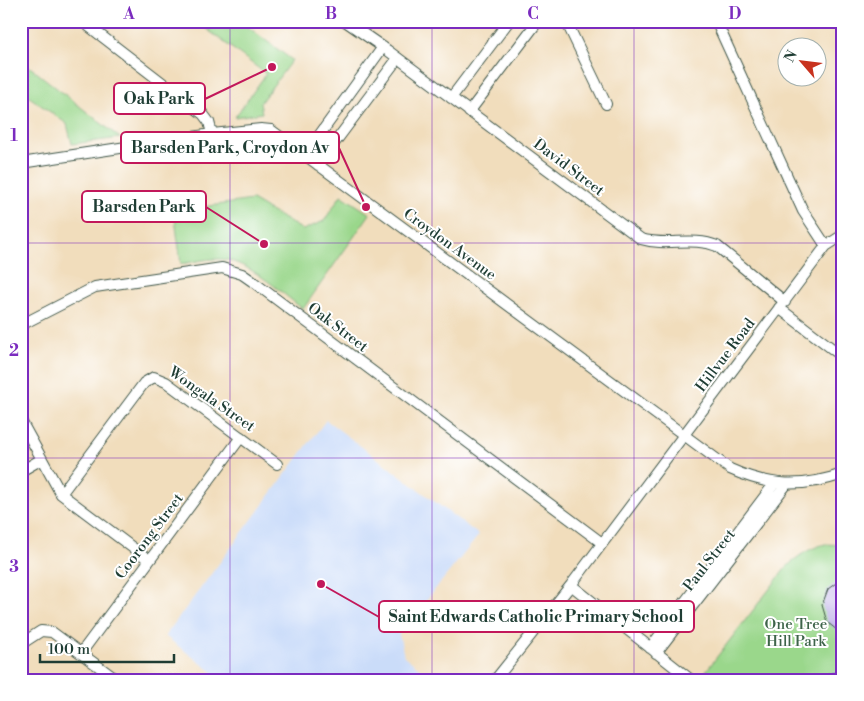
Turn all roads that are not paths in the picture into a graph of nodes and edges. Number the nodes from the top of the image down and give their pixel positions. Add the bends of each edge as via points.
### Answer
1 (82, 21) edge
2 (345, 21) edge
3 (509, 21) edge
4 (538, 21) edge
5 (566, 21) edge
6 (716, 21) edge
7 (383, 47) junction
8 (398, 58) junction
9 (451, 98) junction
10 (606, 104) dead end
11 (470, 112) junction
12 (212, 134) junction
13 (305, 155) junction
14 (21, 163) edge
15 (318, 165) junction
16 (843, 235) edge
17 (826, 246) junction
18 (782, 305) junction
19 (21, 325) edge
20 (843, 357) edge
21 (21, 421) edge
22 (683, 436) junction
23 (241, 437) junction
24 (42, 459) junction
25 (277, 464) dead end
26 (21, 471) edge
27 (843, 474) edge
28 (832, 479) junction
29 (774, 484) junction
30 (786, 484) junction
31 (843, 484) edge
32 (61, 494) junction
33 (602, 542) junction
34 (149, 560) junction
35 (570, 585) junction
36 (21, 644) edge
37 (653, 651) junction
38 (81, 653) junction
39 (117, 680) edge
40 (495, 680) edge
41 (691, 680) edge

1 - 12 street via 203,114
2 - 7 street, David Street
3 - 9 street
4 - 11 street
5 - 10 street
6 - 17 street via 803,211
7 - 8 street, David Street
7 - 13 street
8 - 9 street, David Street
8 - 15 street
9 - 11 street, David Street
11 - 18 street, David Street via 641,239 662,243 696,240 717,246
12 - 13 street, Croydon Avenue via 271,130
12 - 14 street, Croydon Avenue
13 - 15 street, Croydon Avenue
15 - 22 street, Croydon Avenue
16 - 17 street
17 - 18 street, Hillvue Road
18 - 20 street, David Street
18 - 22 street, Hillvue Road
19 - 33 street, Oak Street via 95,287 232,270 260,287
21 - 24 street
22 - 29 street, Croydon Avenue via 730,469
22 - 33 street, Hillvue Road
23 - 25 street, Wongala Street
23 - 32 street, Wongala Street via 166,382 154,377 144,384
23 - 34 street, Coorong Street
24 - 26 street
24 - 32 street
27 - 28 street, Croydon Avenue
28 - 30 street, Croydon Avenue
28 - 31 street
29 - 30 street, Croydon Avenue
29 - 37 street, Paul Street
30 - 37 street, Paul Street
32 - 34 street
33 - 35 street, Hillvue Road
34 - 38 street, Coorong Street
35 - 37 street
35 - 40 street, Hillvue Road
36 - 38 street via 46,630
37 - 41 street
38 - 39 street

